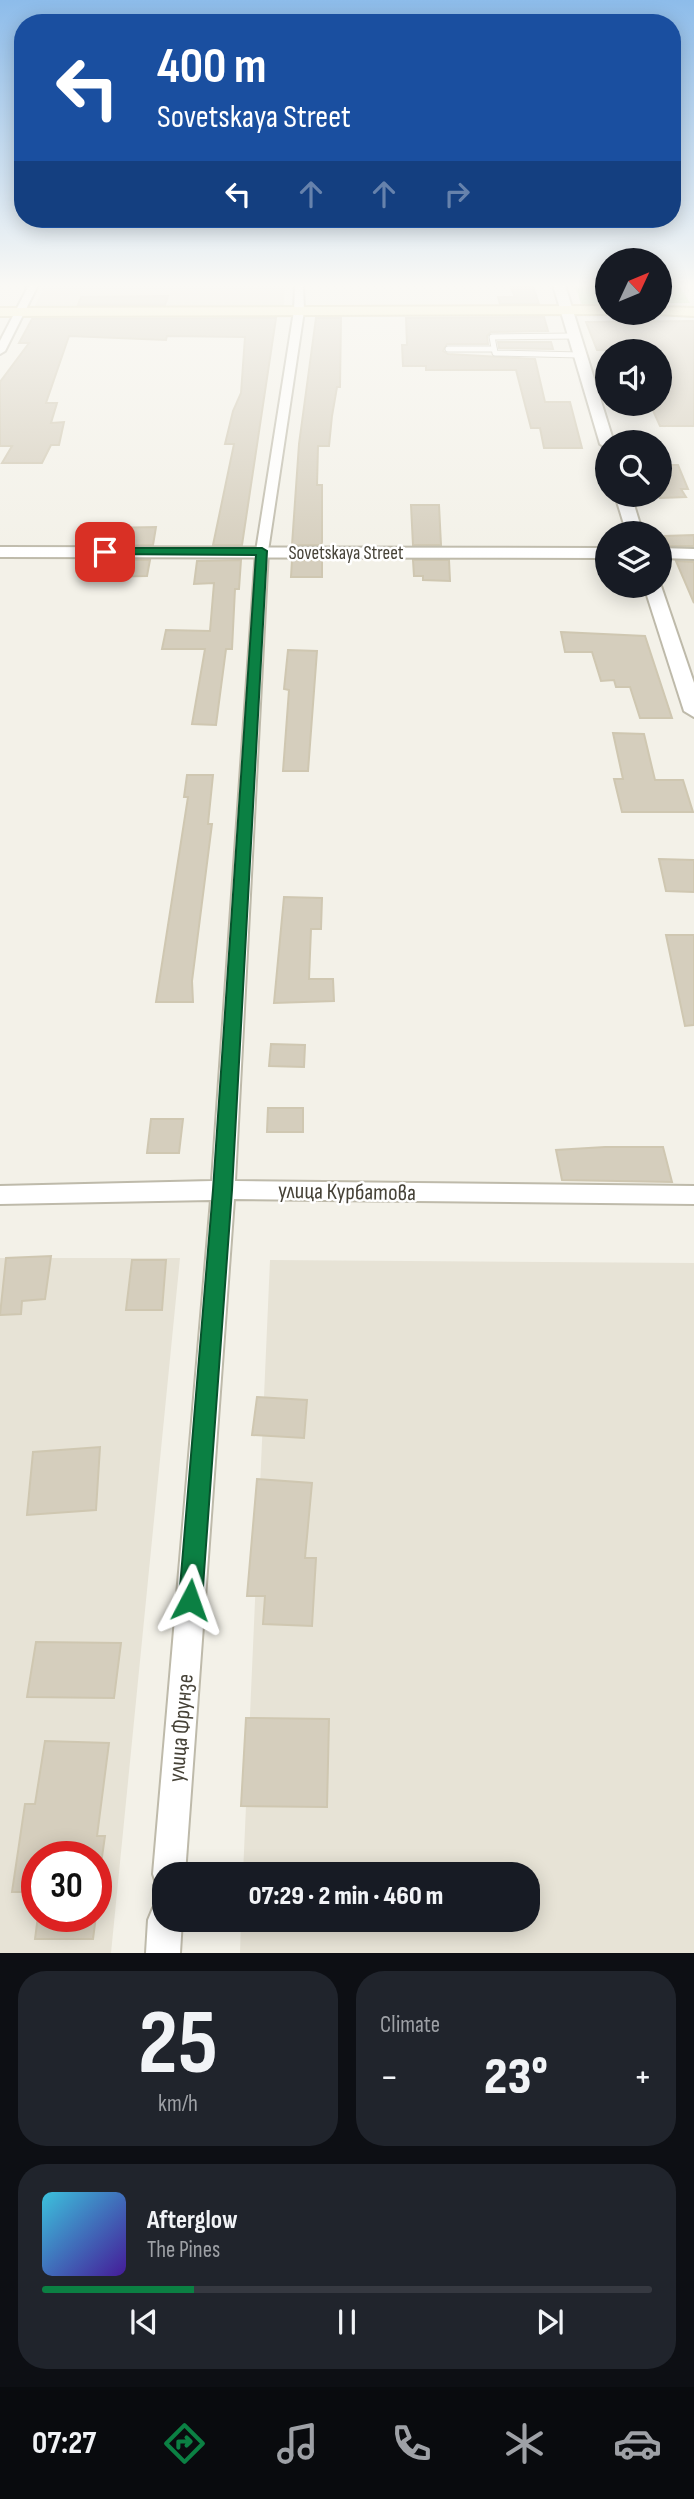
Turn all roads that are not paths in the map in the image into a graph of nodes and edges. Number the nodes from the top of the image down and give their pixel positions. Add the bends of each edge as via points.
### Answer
1 (289, 376) edge
2 (586, 376) edge
3 (603, 430) edge
4 (262, 551) junction
5 (0, 552) edge
6 (595, 553) edge
7 (672, 553) edge
8 (694, 554) edge
9 (656, 598) edge
10 (694, 711) edge
11 (223, 1190) junction
12 (0, 1195) edge
13 (694, 1195) edge
14 (170, 1862) edge
15 (164, 1932) edge
16 (163, 1953) edge

1 - 4 street, улица Фрунзе
2 - 3 street
4 - 5 street, Sovetskaya Street
4 - 6 street, Sovetskaya Street
4 - 11 street, улица Фрунзе
7 - 8 street
9 - 10 street
11 - 12 street, улица Курбатова
11 - 13 street, улица Курбатова
11 - 14 street, улица Фрунзе
15 - 16 street

